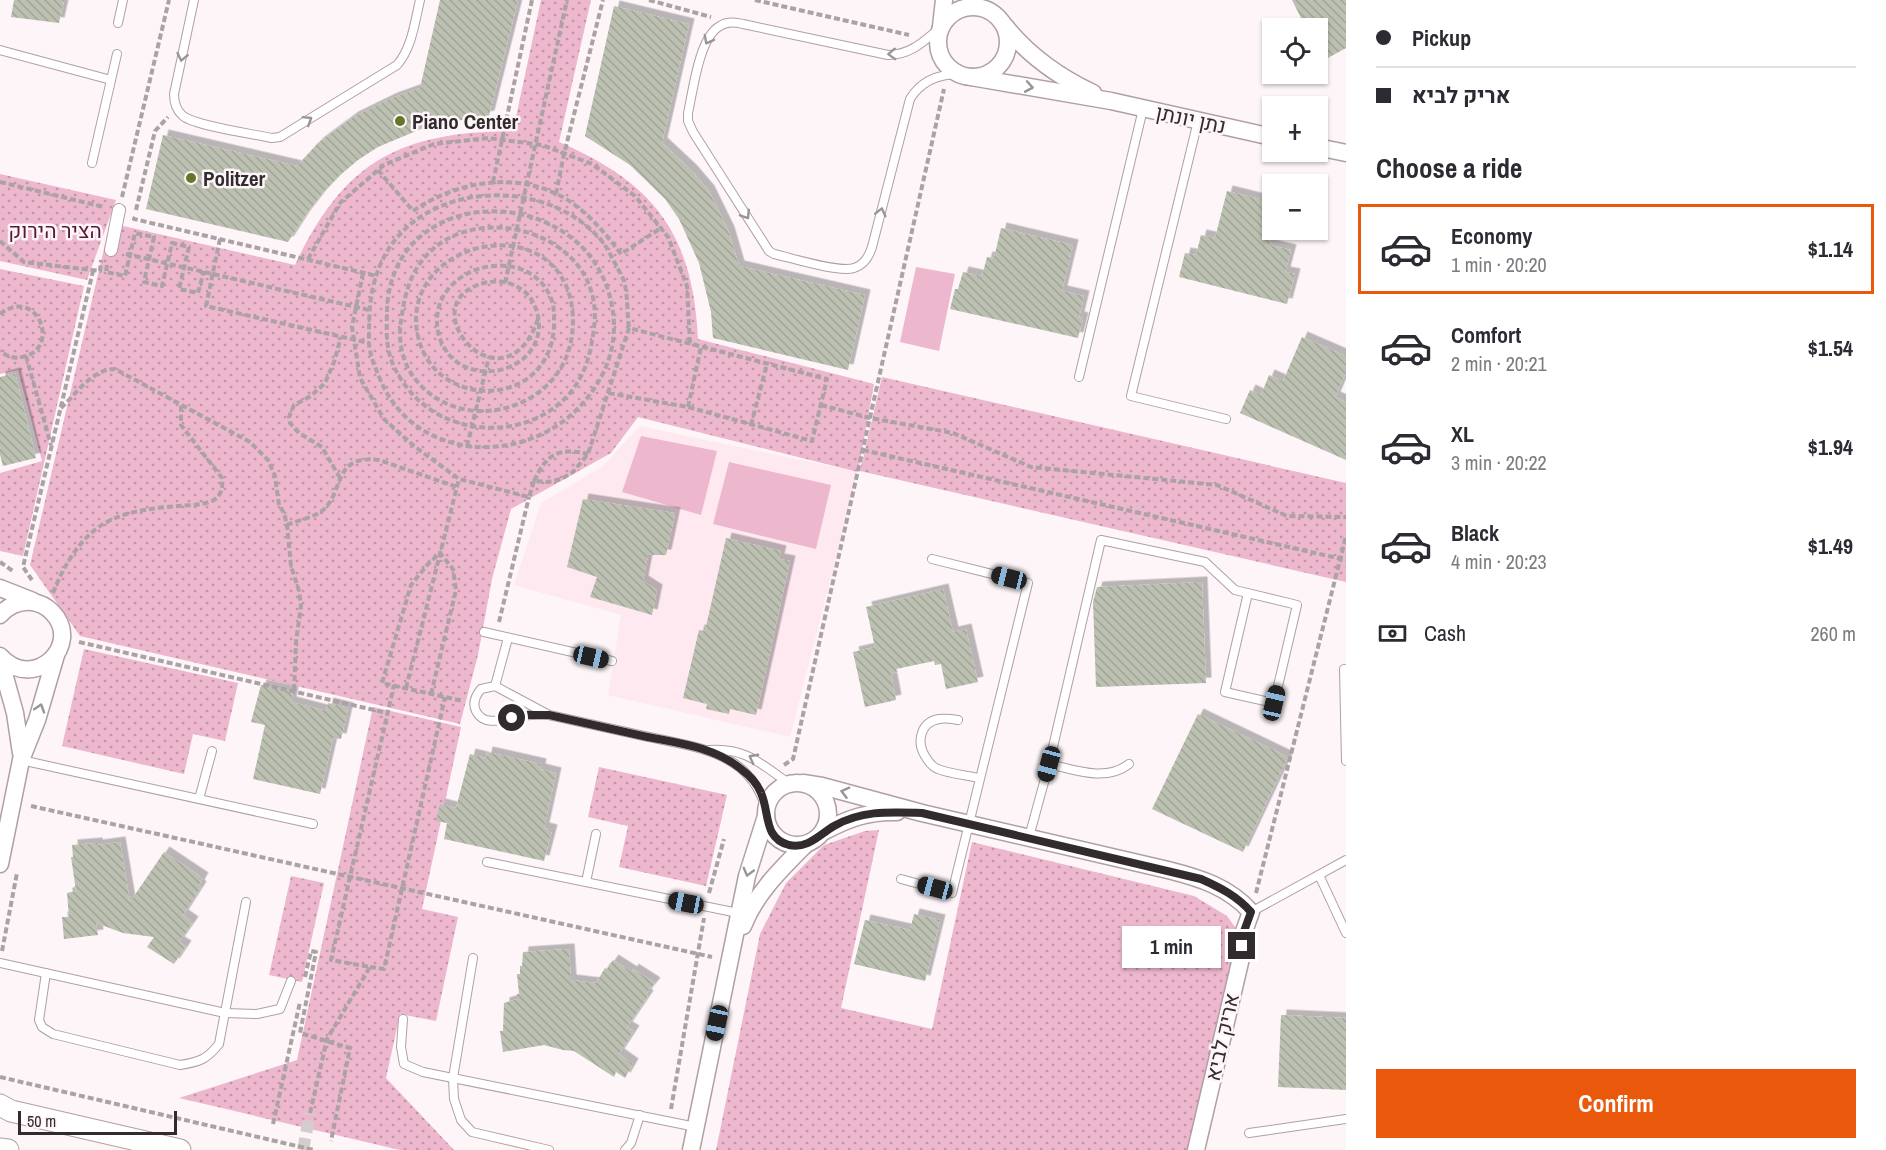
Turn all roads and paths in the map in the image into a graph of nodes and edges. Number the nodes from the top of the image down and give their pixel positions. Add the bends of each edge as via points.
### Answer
1 (123, 0) edge
2 (169, 0) edge
3 (195, 0) edge
4 (420, 0) edge
5 (532, 0) edge
6 (567, 0) edge
7 (603, 0) edge
8 (649, 0) edge
9 (755, 0) edge
10 (944, 0) edge
11 (987, 0) edge
12 (1001, 21) junction
13 (732, 22) junction
14 (118, 23) dead end
15 (941, 27) junction
16 (926, 39) junction
17 (0, 50) edge
18 (117, 54) dead end
19 (959, 75) junction
20 (111, 80) junction
21 (1110, 101) junction
22 (176, 107) junction
23 (1143, 109) junction
24 (1198, 121) junction
25 (1262, 135) edge
26 (502, 139) junction
27 (536, 144) junction
28 (1328, 149) edge
29 (1346, 153) edge
30 (564, 154) junction
31 (92, 163) dead end
32 (378, 170) junction
33 (0, 182) edge
34 (493, 182) junction
35 (527, 185) junction
36 (556, 194) junction
37 (524, 198) junction
38 (119, 210) junction
39 (520, 213) junction
40 (661, 228) junction
41 (517, 230) junction
42 (220, 239) junction
43 (0, 241) edge
44 (513, 246) junction
45 (111, 249) junction
46 (130, 255) junction
47 (149, 259) junction
48 (308, 259) junction
49 (168, 263) junction
50 (184, 267) junction
51 (509, 267) junction
52 (93, 271) junction
53 (204, 271) junction
54 (363, 273) junction
55 (214, 274) junction
56 (376, 276) junction
57 (505, 283) junction
58 (356, 307) junction
59 (369, 310) junction
60 (0, 314) edge
61 (538, 320) junction
62 (628, 328) junction
63 (341, 337) junction
64 (354, 340) junction
65 (369, 343) junction
66 (690, 344) junction
67 (701, 346) junction
68 (0, 351) edge
69 (26, 356) junction
70 (489, 357) junction
71 (767, 364) junction
72 (485, 371) junction
73 (1079, 377) dead end
74 (481, 392) junction
75 (608, 393) junction
76 (181, 404) junction
77 (821, 405) junction
78 (688, 407) junction
79 (60, 410) junction
80 (476, 410) junction
81 (870, 418) junction
82 (1226, 419) dead end
83 (752, 425) junction
84 (472, 426) junction
85 (467, 446) junction
86 (51, 447) junction
87 (863, 450) junction
88 (588, 454) junction
89 (340, 478) junction
90 (459, 478) junction
91 (534, 481) junction
92 (457, 487) junction
93 (529, 497) junction
94 (1346, 517) edge
95 (287, 525) junction
96 (1346, 536) edge
97 (440, 553) junction
98 (1340, 558) junction
99 (932, 559) dead end
100 (1346, 560) edge
101 (0, 588) edge
102 (1248, 593) junction
103 (44, 603) junction
104 (0, 615) edge
105 (484, 632) dead end
106 (496, 635) junction
107 (508, 638) junction
108 (74, 640) dead end
109 (56, 655) junction
110 (0, 658) edge
111 (612, 661) dead end
112 (1344, 669) dead end
113 (393, 685) junction
114 (495, 686) junction
115 (406, 688) junction
116 (294, 692) junction
117 (431, 694) junction
118 (445, 697) junction
119 (474, 704) junction
120 (387, 713) junction
121 (549, 715) junction
122 (958, 720) dead end
123 (709, 750) junction
124 (212, 751) dead end
125 (21, 760) junction
126 (1346, 761) edge
127 (1049, 764) junction
128 (1129, 764) dead end
129 (773, 771) junction
130 (979, 778) junction
131 (796, 784) junction
132 (199, 799) junction
133 (13, 802) junction
134 (766, 813) junction
135 (922, 813) junction
136 (313, 824) dead end
137 (968, 824) junction
138 (823, 832) junction
139 (596, 834) dead end
140 (1029, 837) junction
141 (724, 839) dead end
142 (806, 845) junction
143 (1346, 860) edge
144 (487, 862) dead end
145 (0, 864) edge
146 (1319, 875) junction
147 (350, 876) junction
148 (902, 879) dead end
149 (586, 882) junction
150 (402, 888) junction
151 (246, 902) dead end
152 (706, 907) junction
153 (1251, 912) junction
154 (743, 914) junction
155 (1346, 933) edge
156 (698, 954) junction
157 (731, 956) junction
158 (474, 958) dead end
159 (0, 963) edge
160 (370, 967) junction
161 (46, 973) junction
162 (291, 981) dead end
163 (225, 1013) junction
164 (403, 1019) dead end
165 (327, 1040) junction
166 (0, 1077) edge
167 (453, 1078) junction
168 (0, 1106) edge
169 (310, 1113) tunnel mouth
170 (640, 1115) junction
171 (1346, 1119) edge
172 (669, 1121) junction
173 (273, 1125) dead end
174 (696, 1126) junction
175 (1249, 1133) dead end
176 (331, 1141) dead end
177 (0, 1149) edge
178 (8, 1150) edge
179 (180, 1150) edge
180 (314, 1150) edge
181 (549, 1150) edge
182 (625, 1150) edge
183 (691, 1150) edge
184 (1196, 1150) edge

1 - 14 lane
2 - 38 path
3 -> 22 lane via 174,94
22 -> 4 lane via 186,118 198,123 280,137 397,65 408,47
5 - 26 path
6 - 27 path
7 - 30 path
8 - 13 path
9 - 16 path
10 - 15 street
11 - 12 street, נתן יונתן
12 - 15 street via 975,6 958,10
12 - 19 street via 1008,44 1002,61 983,75
12 - 21 street, נתן יונתן via 1034,57
16 -> 13 lane via 908,52 888,55
13 -> 19 lane via 717,28 705,44 688,121 774,255 840,269 865,261 874,242 910,99 924,84
15 - 16 lane
15 - 19 street via 939,53
17 - 20 lane
18 - 20 lane
19 -> 21 street, נתן יונתן
19 - 81 path
20 - 31 lane
21 - 23 street, נתן יונתן
22 - 42 path via 155,131 134,219
23 - 24 street, נתן יונתן
23 - 73 lane
24 - 25 street, נתן יונתן
24 - 82 lane via 1131,396
26 - 27 path
26 - 32 path via 434,144
26 - 34 path
27 - 30 path
27 - 35 path
28 - 29 street
30 - 36 path
30 - 40 path via 592,164 635,196
32 - 34 path via 413,211 446,192
32 - 48 path via 340,203
33 - 38 path
34 - 35 path
35 - 36 path
35 - 37 path
36 - 40 path via 600,227 621,254
37 - 39 path
37 - 56 path via 493,194 452,201 414,220 386,252
37 - 62 path via 572,215 604,242 624,280
38 - 45 street
39 - 41 path
39 - 84 path via 490,210 456,216 425,232 401,259 387,295 386,343 396,374 415,399 439,416
39 - 85 path via 559,227 586,250 606,282 614,323 610,360 598,384 573,417 543,435 510,446
40 - 66 path via 687,286
41 - 44 path
41 - 80 path via 471,229 444,241 421,262 405,294 399,337 406,366 421,387 442,402
41 - 84 path via 556,246 578,265 592,290 596,319 590,358 575,388 553,410 526,423 497,429
42 - 48 path
42 - 55 path
43 - 52 path via 24,262
44 - 51 path
44 - 74 path via 487,246 464,252 443,264 427,281 417,304 417,332 425,356 456,385
44 - 80 path via 534,253 553,266 567,287 573,315 571,347 560,373 542,392 493,411
45 - 46 path
45 - 46 path via 106,272 125,276
45 - 52 path via 102,248 100,271
46 - 47 path
46 - 47 path via 135,233 154,237
47 - 49 path
47 - 49 path via 144,282 162,286
48 - 54 path
49 - 50 path
49 - 50 path via 172,243 189,246
50 - 53 path
50 - 53 path via 179,289 198,293
51 - 57 path
51 - 72 path via 492,265 460,276 439,303 437,323 441,343 450,358 464,367
51 - 74 path via 539,281 549,295 554,312 554,339 546,360 533,376 516,387
52 - 79 path
53 - 55 path
54 - 56 path
54 - 58 path
55 - 58 path
55 - 63 path via 206,306
56 - 59 path via 369,295
57 - 61 path via 523,290 537,310
57 - 70 path via 480,284 457,305 455,316 462,341
58 - 59 path
58 - 64 path
59 - 65 path
60 - 69 path via 9,308 25,308 39,318 43,337 40,345
61 - 70 path via 525,345 503,357
61 - 72 path via 540,329 535,345 526,358 512,367
62 - 66 path
62 - 75 path
63 - 64 path
63 - 89 path via 325,383 294,405 289,417 298,433 322,447
64 - 65 path
64 - 90 path via 360,378 384,418 414,446
65 - 85 path via 368,352 385,393 410,422 441,440
66 - 67 path
67 - 71 path
67 - 78 path
68 - 69 path via 9,357
69 - 86 path
70 - 72 path
71 - 77 path via 827,379
71 - 83 path
72 - 74 path
74 - 80 path
75 - 78 path
75 - 88 path
76 - 79 path via 123,372 104,369
76 - 95 path via 260,451 272,468
76 - 103 path via 181,425 222,478 220,494 200,504 148,509 97,528 64,566
77 - 81 path
77 - 83 path via 812,441
78 - 83 path
79 - 86 path
80 - 84 path
81 - 87 path
81 - 94 path via 953,433 1031,467 1217,485 1287,516
84 - 85 path
86 - 103 path via 23,567
87 - 98 path
87 - 129 path via 793,759
88 - 91 path via 573,472 561,479
88 - 91 path via 555,454 542,465
89 - 92 path via 357,461 367,458
89 - 95 path via 322,510
90 - 92 path
90 - 93 path
91 - 93 path
92 - 97 path
93 - 106 path
95 - 116 path via 291,566 301,606
96 - 98 path
97 - 113 path via 411,585 381,682
97 - 115 path
97 - 117 path via 453,569 456,590
98 - 100 path
98 - 153 path
99 - 130 lane via 1028,583
101 - 103 street
102 - 102 lane via 1225,692 1274,703 1297,605
102 - 127 lane via 1235,590 1205,562 1101,540
103 - 104 street via 25,601
103 - 109 street via 56,616 62,632
105 - 106 lane
106 - 107 lane
107 - 111 lane
107 - 114 lane
108 - 116 path
109 - 110 street via 48,663 28,670
125 -> 109 street
110 - 125 street via 15,713
112 - 126 lane
113 - 115 path
113 - 120 path
114 - 119 lane via 481,689
114 - 121 lane
115 - 117 path
116 - 120 path
117 - 118 path
118 - 119 path
118 - 150 path
119 - 121 lane via 476,713 488,721
120 - 147 path
121 - 123 lane
122 - 130 lane via 928,723 920,739 921,750 936,769
129 -> 123 lane via 741,752
123 - 134 lane via 752,779 761,792
124 - 132 lane
125 - 132 lane
125 - 133 street
127 - 128 lane via 1108,774
127 - 140 lane
129 - 131 lane
130 - 137 lane
131 - 134 street via 774,793
135 -> 131 street via 822,786
131 - 138 street via 813,787 821,794 828,813
132 - 136 lane
133 - 145 street
133 - 147 path
134 - 142 street via 767,825 778,840
134 -> 154 street via 747,876
135 - 137 street
135 - 138 street via 862,814
137 - 140 street
137 - 148 lane via 952,893
138 - 142 street
139 - 149 lane
140 - 153 street via 1201,879 1224,889
141 - 152 path
142 - 154 street
143 - 146 lane
144 - 149 lane
146 - 153 lane
146 - 155 lane
147 - 150 path
147 - 160 path via 331,960
149 - 152 lane
150 - 156 path
150 - 160 path via 384,969
151 - 163 lane
152 - 154 lane
152 - 156 path
153 - 184 street, אריק לביא
154 - 157 street
156 - 157 path
156 - 172 path
157 - 174 street
158 - 167 lane
159 - 161 lane
160 - 165 path
161 - 163 lane
161 - 163 lane via 39,1020 42,1027 53,1034 180,1065 209,1057 219,1044
162 - 163 lane via 280,1009 257,1014
164 - 167 lane via 404,1064
165 - 169 path
165 - 173 path via 300,1033 316,952 311,951
165 - 176 path via 350,1048
166 - 180 path
167 - 170 lane
167 - 181 lane via 461,1120 472,1132
168 - 179 street via 11,1112
170 - 172 lane
170 - 182 lane
171 - 175 lane
172 - 174 lane
174 - 183 street
177 - 178 street

